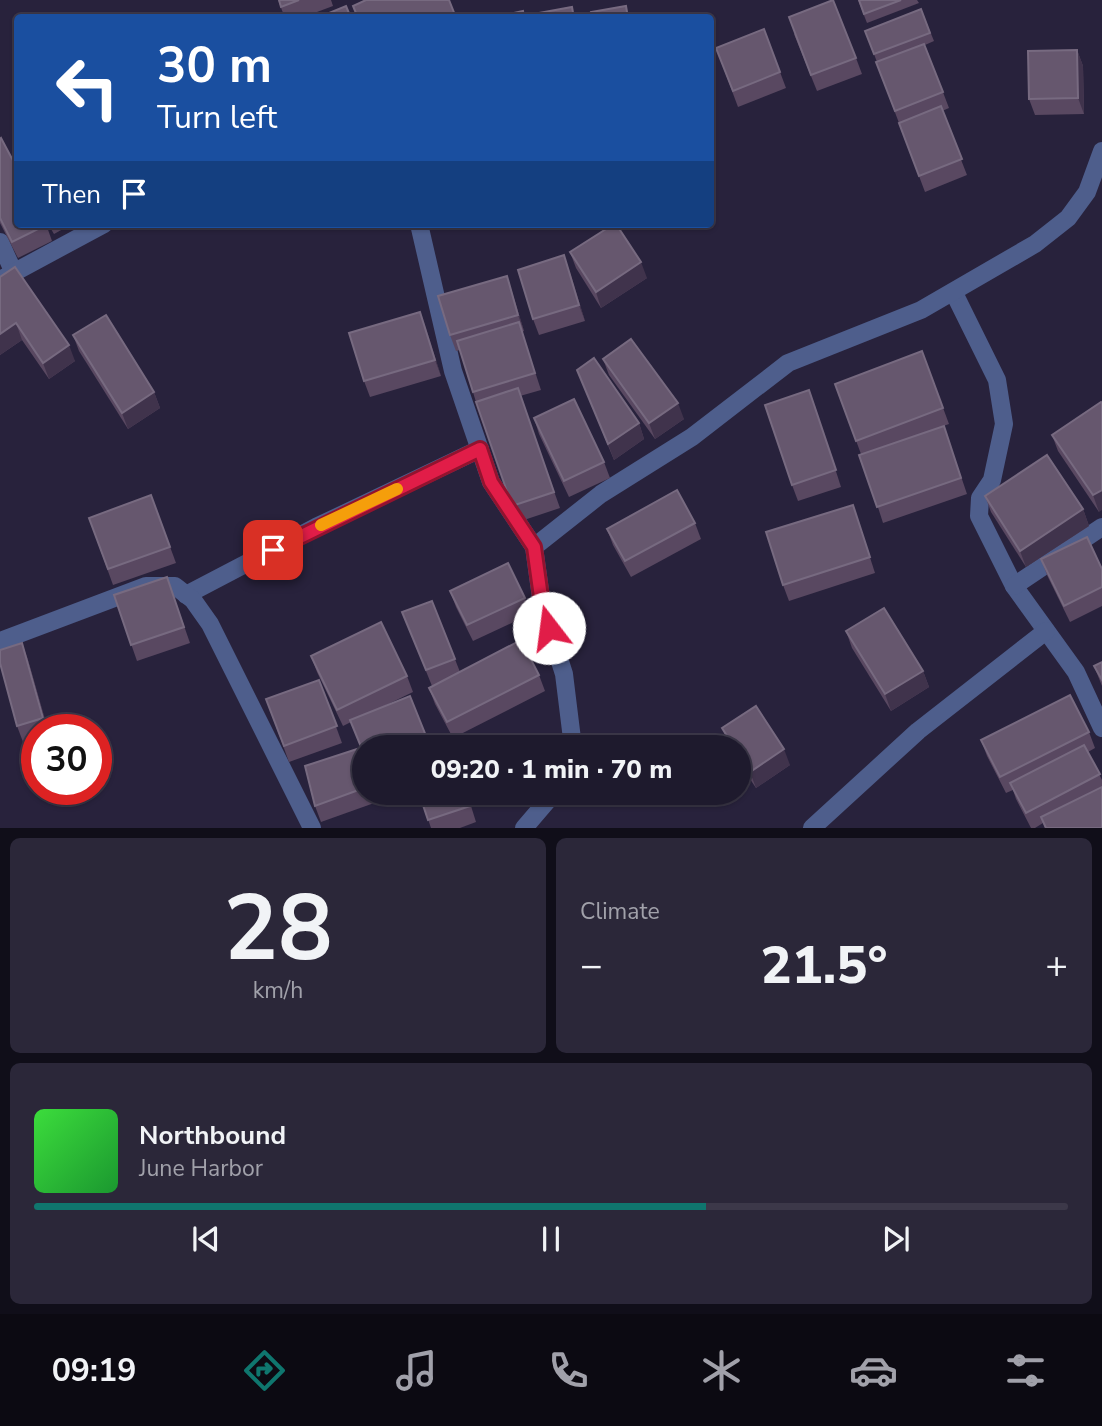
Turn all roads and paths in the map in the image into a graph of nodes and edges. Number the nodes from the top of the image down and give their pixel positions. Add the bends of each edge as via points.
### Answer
1 (1102, 151) edge
2 (1095, 192) edge
3 (97, 228) edge
4 (420, 228) edge
5 (0, 242) edge
6 (7, 276) edge
7 (954, 293) junction
8 (480, 449) junction
9 (1102, 527) edge
10 (534, 547) junction
11 (1014, 586) junction
12 (186, 594) junction
13 (1046, 631) junction
14 (0, 641) edge
15 (1102, 728) edge
16 (572, 735) edge
17 (543, 805) edge
18 (523, 827) edge
19 (312, 828) edge
20 (813, 828) edge

1 - 2 street
2 - 7 street via 1035,244
3 - 6 street
4 - 8 street via 453,371
5 - 6 street
7 - 10 street via 788,363 692,437 601,494
7 - 11 street via 997,380 1004,424 992,480 980,498 979,516
8 - 10 street via 491,482
8 - 12 street
9 - 11 street
10 - 16 street via 542,604 564,674
11 - 13 street
12 - 14 street via 175,586 146,586
12 - 19 street via 210,624
13 - 15 street via 1076,672
13 - 20 street via 918,731
17 - 18 street

